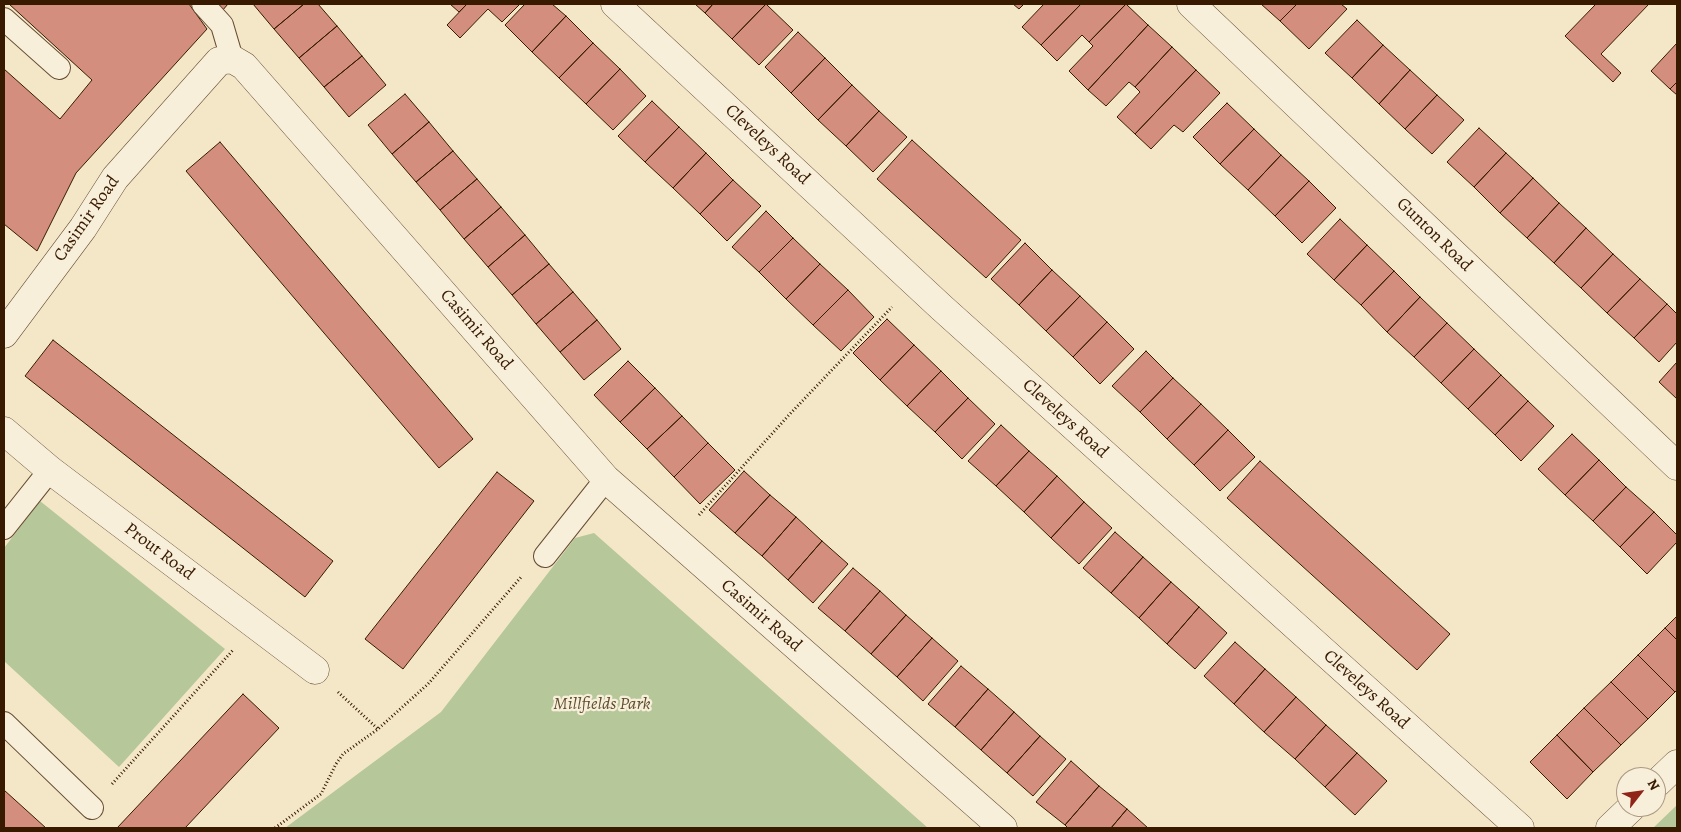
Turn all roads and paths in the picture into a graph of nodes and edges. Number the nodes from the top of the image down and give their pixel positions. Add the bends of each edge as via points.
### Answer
1 (203, 4) edge
2 (615, 4) edge
3 (1191, 4) edge
4 (4, 19) edge
5 (232, 59) junction
6 (59, 68) dead end
7 (915, 283) junction
8 (4, 334) edge
9 (4, 432) edge
10 (1677, 466) edge
11 (50, 470) junction
12 (606, 479) junction
13 (4, 528) edge
14 (676, 541) junction
15 (545, 556) joint
16 (256, 625) junction
17 (315, 670) joint
18 (4, 724) edge
19 (378, 729) junction
20 (1677, 764) edge
21 (1666, 774) edge
22 (92, 808) joint
23 (1622, 817) edge
24 (275, 828) edge
25 (1003, 828) edge
26 (1520, 828) edge
27 (1610, 828) edge

1 - 5 lane via 222,25
2 - 7 street, Cleveleys Road
3 - 10 street, Gunton Road
4 - 6 lane
5 - 8 street, Casimir Road via 219,61 115,178 83,228
5 - 12 street, Casimir Road via 244,66
7 - 14 path via 788,416
7 - 26 street, Cleveleys Road
9 - 11 street, Prout Road
11 - 13 lane
11 - 16 street, Prout Road
12 - 14 street, Casimir Road
12 - 15 lane
14 - 25 street, Casimir Road
15 - 19 path via 521,576 428,684
16 - 17 street, Prout Road
16 - 22 path
17 - 19 path
18 - 22 lane
19 - 24 path via 343,754 321,794
20 - 21 street
23 - 27 street

